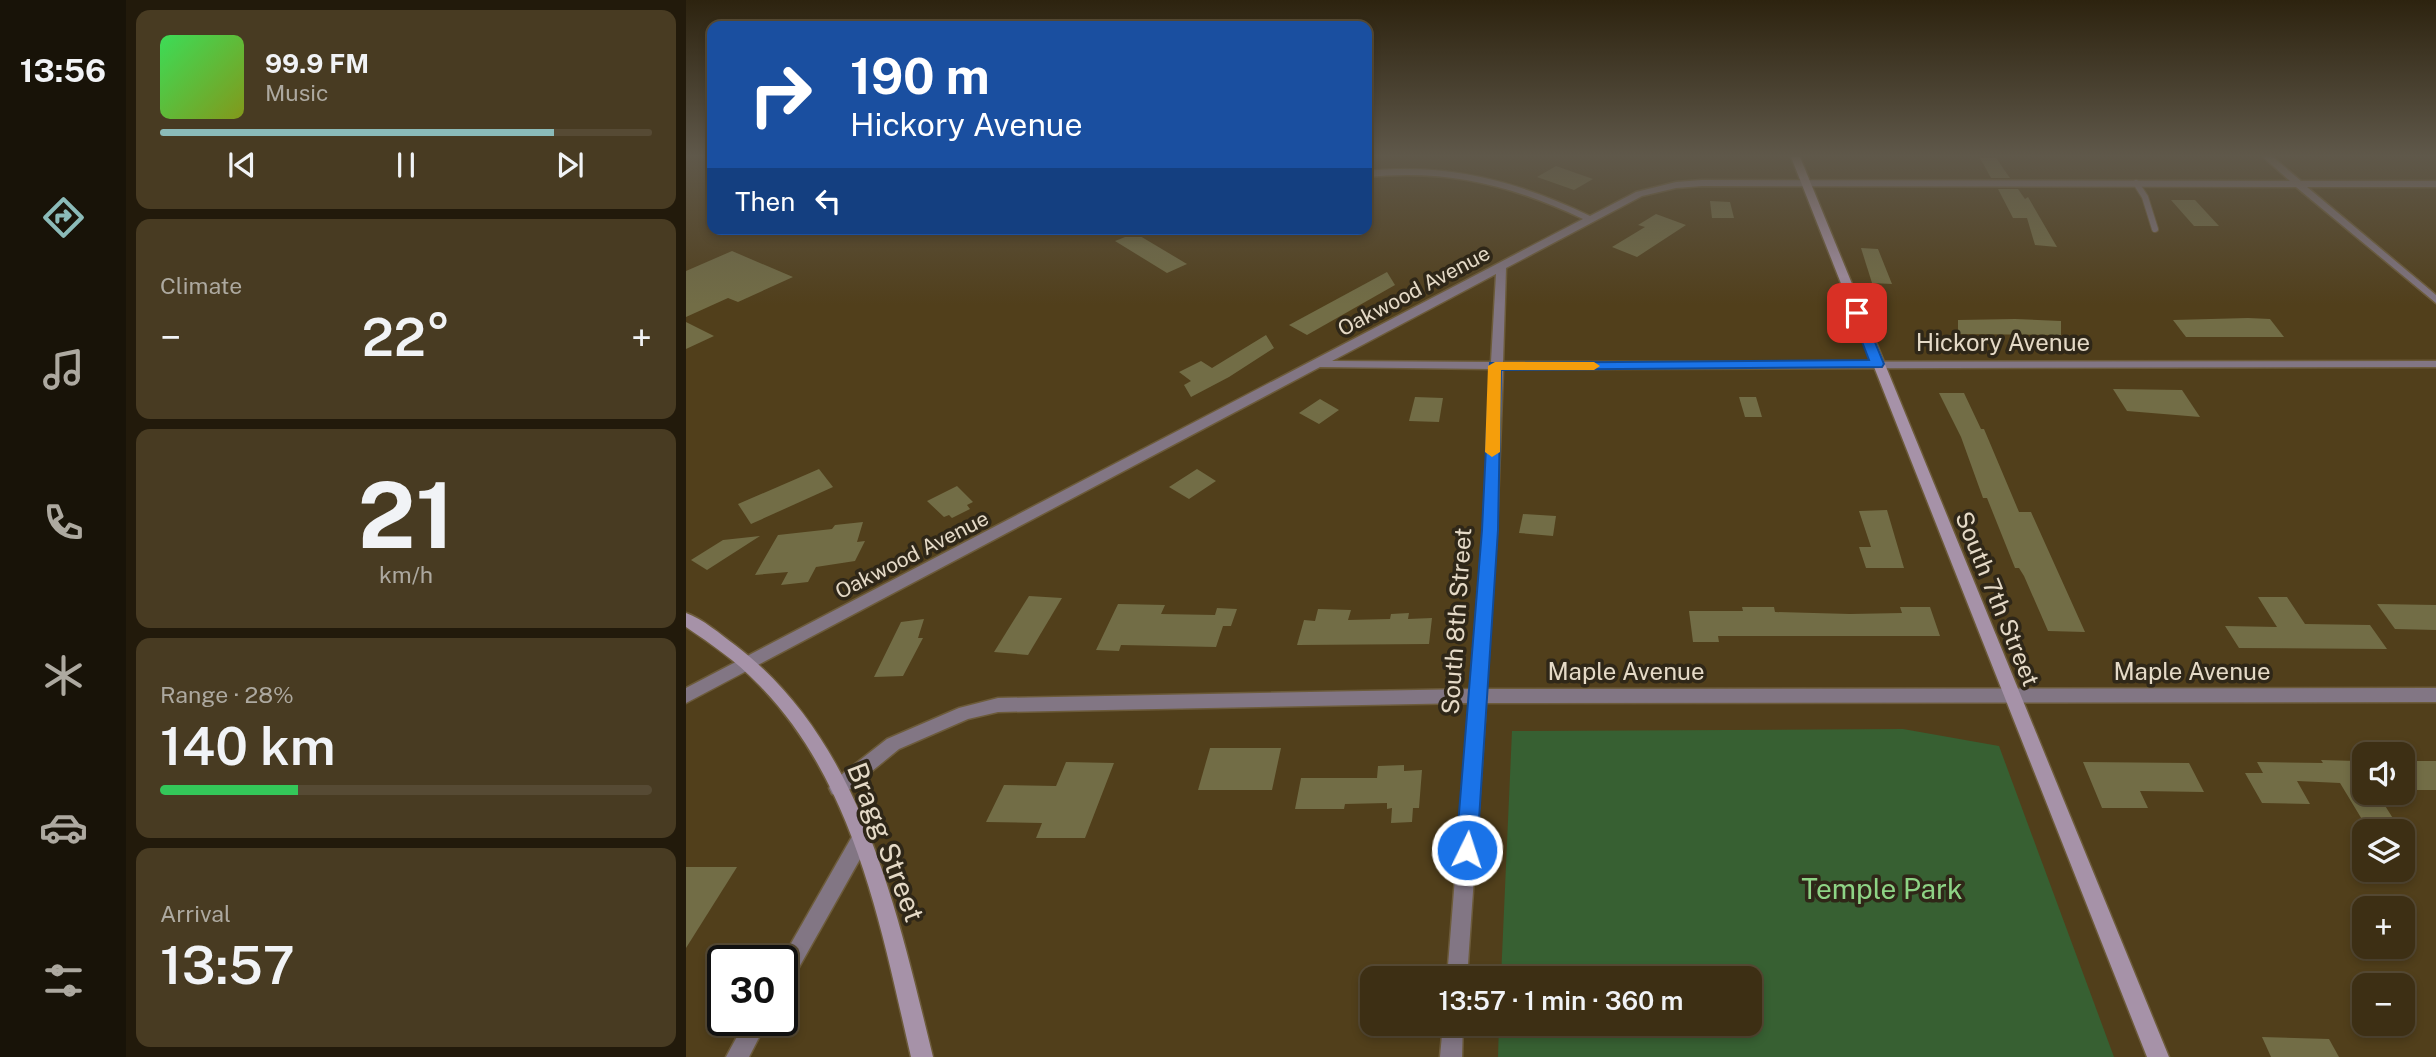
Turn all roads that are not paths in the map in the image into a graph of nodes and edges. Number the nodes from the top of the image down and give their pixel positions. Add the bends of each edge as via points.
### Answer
1 (1565, 206) edge
2 (1616, 206) edge
3 (1814, 206) edge
4 (2149, 206) edge
5 (2325, 206) edge
6 (1592, 219) junction
7 (2155, 229) dead end
8 (1501, 267) junction
9 (2436, 300) edge
10 (1318, 364) junction
11 (1877, 364) junction
12 (2436, 364) edge
13 (1495, 366) junction
14 (686, 619) edge
15 (746, 663) junction
16 (2436, 695) edge
17 (686, 696) edge
18 (1479, 696) junction
19 (2013, 697) junction
20 (838, 788) junction
21 (861, 839) junction
22 (798, 950) edge
23 (1458, 966) edge
24 (749, 1036) edge
25 (1452, 1036) edge
26 (737, 1057) edge
27 (922, 1057) edge
28 (1451, 1057) edge
29 (2158, 1057) edge

1 - 6 street
2 - 6 street, Oakwood Avenue
3 - 11 street, South 7th Street
4 - 7 lane
5 - 9 street
6 - 8 street, Oakwood Avenue
8 - 10 street, Oakwood Avenue
8 - 13 street, South 8th Street
10 - 13 street, Hickory Avenue
10 - 15 street, Oakwood Avenue
11 - 12 street, Hickory Avenue
11 - 13 street, Hickory Avenue
11 - 19 street, South 7th Street
13 - 18 street, South 8th Street
14 - 15 street, Bragg Street
15 - 17 street, Oakwood Avenue
15 - 20 street, Bragg Street via 807,732
16 - 19 street, Maple Avenue
18 - 19 street, Maple Avenue
18 - 20 street, Maple Avenue via 998,705 965,713 892,744
18 - 23 street, South 8th Street
19 - 29 street, South 7th Street
20 - 21 street, Bragg Street
21 - 22 street
21 - 27 street, Bragg Street via 888,916
24 - 26 street
25 - 28 street

